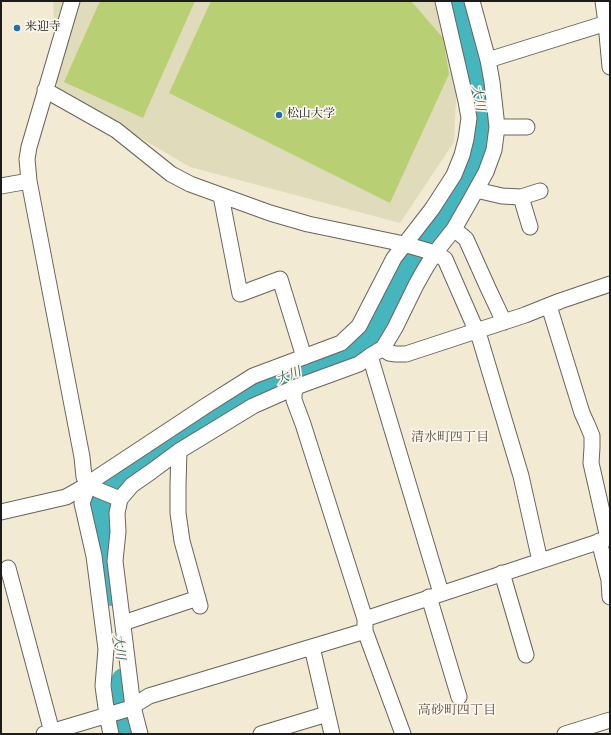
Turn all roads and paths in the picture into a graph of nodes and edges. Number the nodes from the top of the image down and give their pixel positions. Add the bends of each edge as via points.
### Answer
1 (72, 1) edge
2 (443, 1) edge
3 (472, 1) edge
4 (603, 1) edge
5 (608, 23) edge
6 (488, 60) junction
7 (610, 67) edge
8 (45, 90) junction
9 (497, 127) junction
10 (527, 127) dead end
11 (29, 181) junction
12 (1, 186) edge
13 (476, 190) junction
14 (540, 191) dead end
15 (221, 196) junction
16 (521, 197) junction
17 (530, 228) dead end
18 (454, 229) junction
19 (406, 245) junction
20 (431, 252) junction
21 (610, 284) edge
22 (549, 306) junction
23 (504, 322) junction
24 (476, 332) junction
25 (376, 352) junction
26 (304, 357) junction
27 (296, 387) junction
28 (179, 452) junction
29 (93, 487) junction
30 (117, 498) junction
31 (1, 512) edge
32 (606, 539) edge
33 (540, 560) junction
34 (8, 568) dead end
35 (502, 573) junction
36 (435, 595) junction
37 (610, 597) edge
38 (122, 623) junction
39 (365, 625) junction
40 (312, 647) junction
41 (526, 654) dead end
42 (459, 697) dead end
43 (131, 708) junction
44 (109, 714) junction
45 (328, 714) junction
46 (610, 720) edge
47 (48, 733) edge
48 (111, 734) edge
49 (140, 734) edge
50 (261, 734) edge
51 (332, 734) edge
52 (403, 734) edge
53 (564, 734) edge

1 - 8 street
2 - 19 street via 469,118 466,139 454,175
3 - 6 street
4 - 5 street
5 - 6 street
5 - 7 street
6 - 9 street
8 - 11 street via 29,147
8 - 15 street via 116,130 171,174
9 - 10 street
9 - 13 street via 494,150
11 - 12 street
11 - 29 street via 84,477
13 - 16 street
13 - 18 street
14 - 16 street
15 - 19 street via 270,214
15 - 26 street via 240,294 280,280
16 - 17 street
18 - 20 street
18 - 23 street via 466,239
19 - 20 street
19 - 26 street via 394,258 359,326 341,343
20 - 24 street via 445,259
20 - 25 street via 395,328
21 - 22 street
22 - 23 street
22 - 32 street via 582,413 592,436 591,463
23 - 24 street
24 - 25 street via 406,354
24 - 33 street via 521,476
25 - 27 street via 359,364
25 - 36 street
26 - 29 street via 253,376 95,479
27 - 28 street via 253,406
27 - 39 street via 294,400
28 - 30 street
28 - 38 street via 178,513 182,541 199,602
29 - 30 street
29 - 31 street via 66,497
29 - 44 street via 82,503 94,556 106,650 103,686
30 - 38 street via 118,532 115,561
32 - 33 street
32 - 37 street
33 - 35 street
34 - 47 street
35 - 36 street
35 - 41 street
36 - 39 street
36 - 42 street
38 - 43 street
39 - 40 street
39 - 52 street
40 - 43 street via 149,696
40 - 45 street
43 - 44 street
43 - 49 street
44 - 47 street
44 - 48 street
45 - 50 street
45 - 51 street
46 - 53 street

